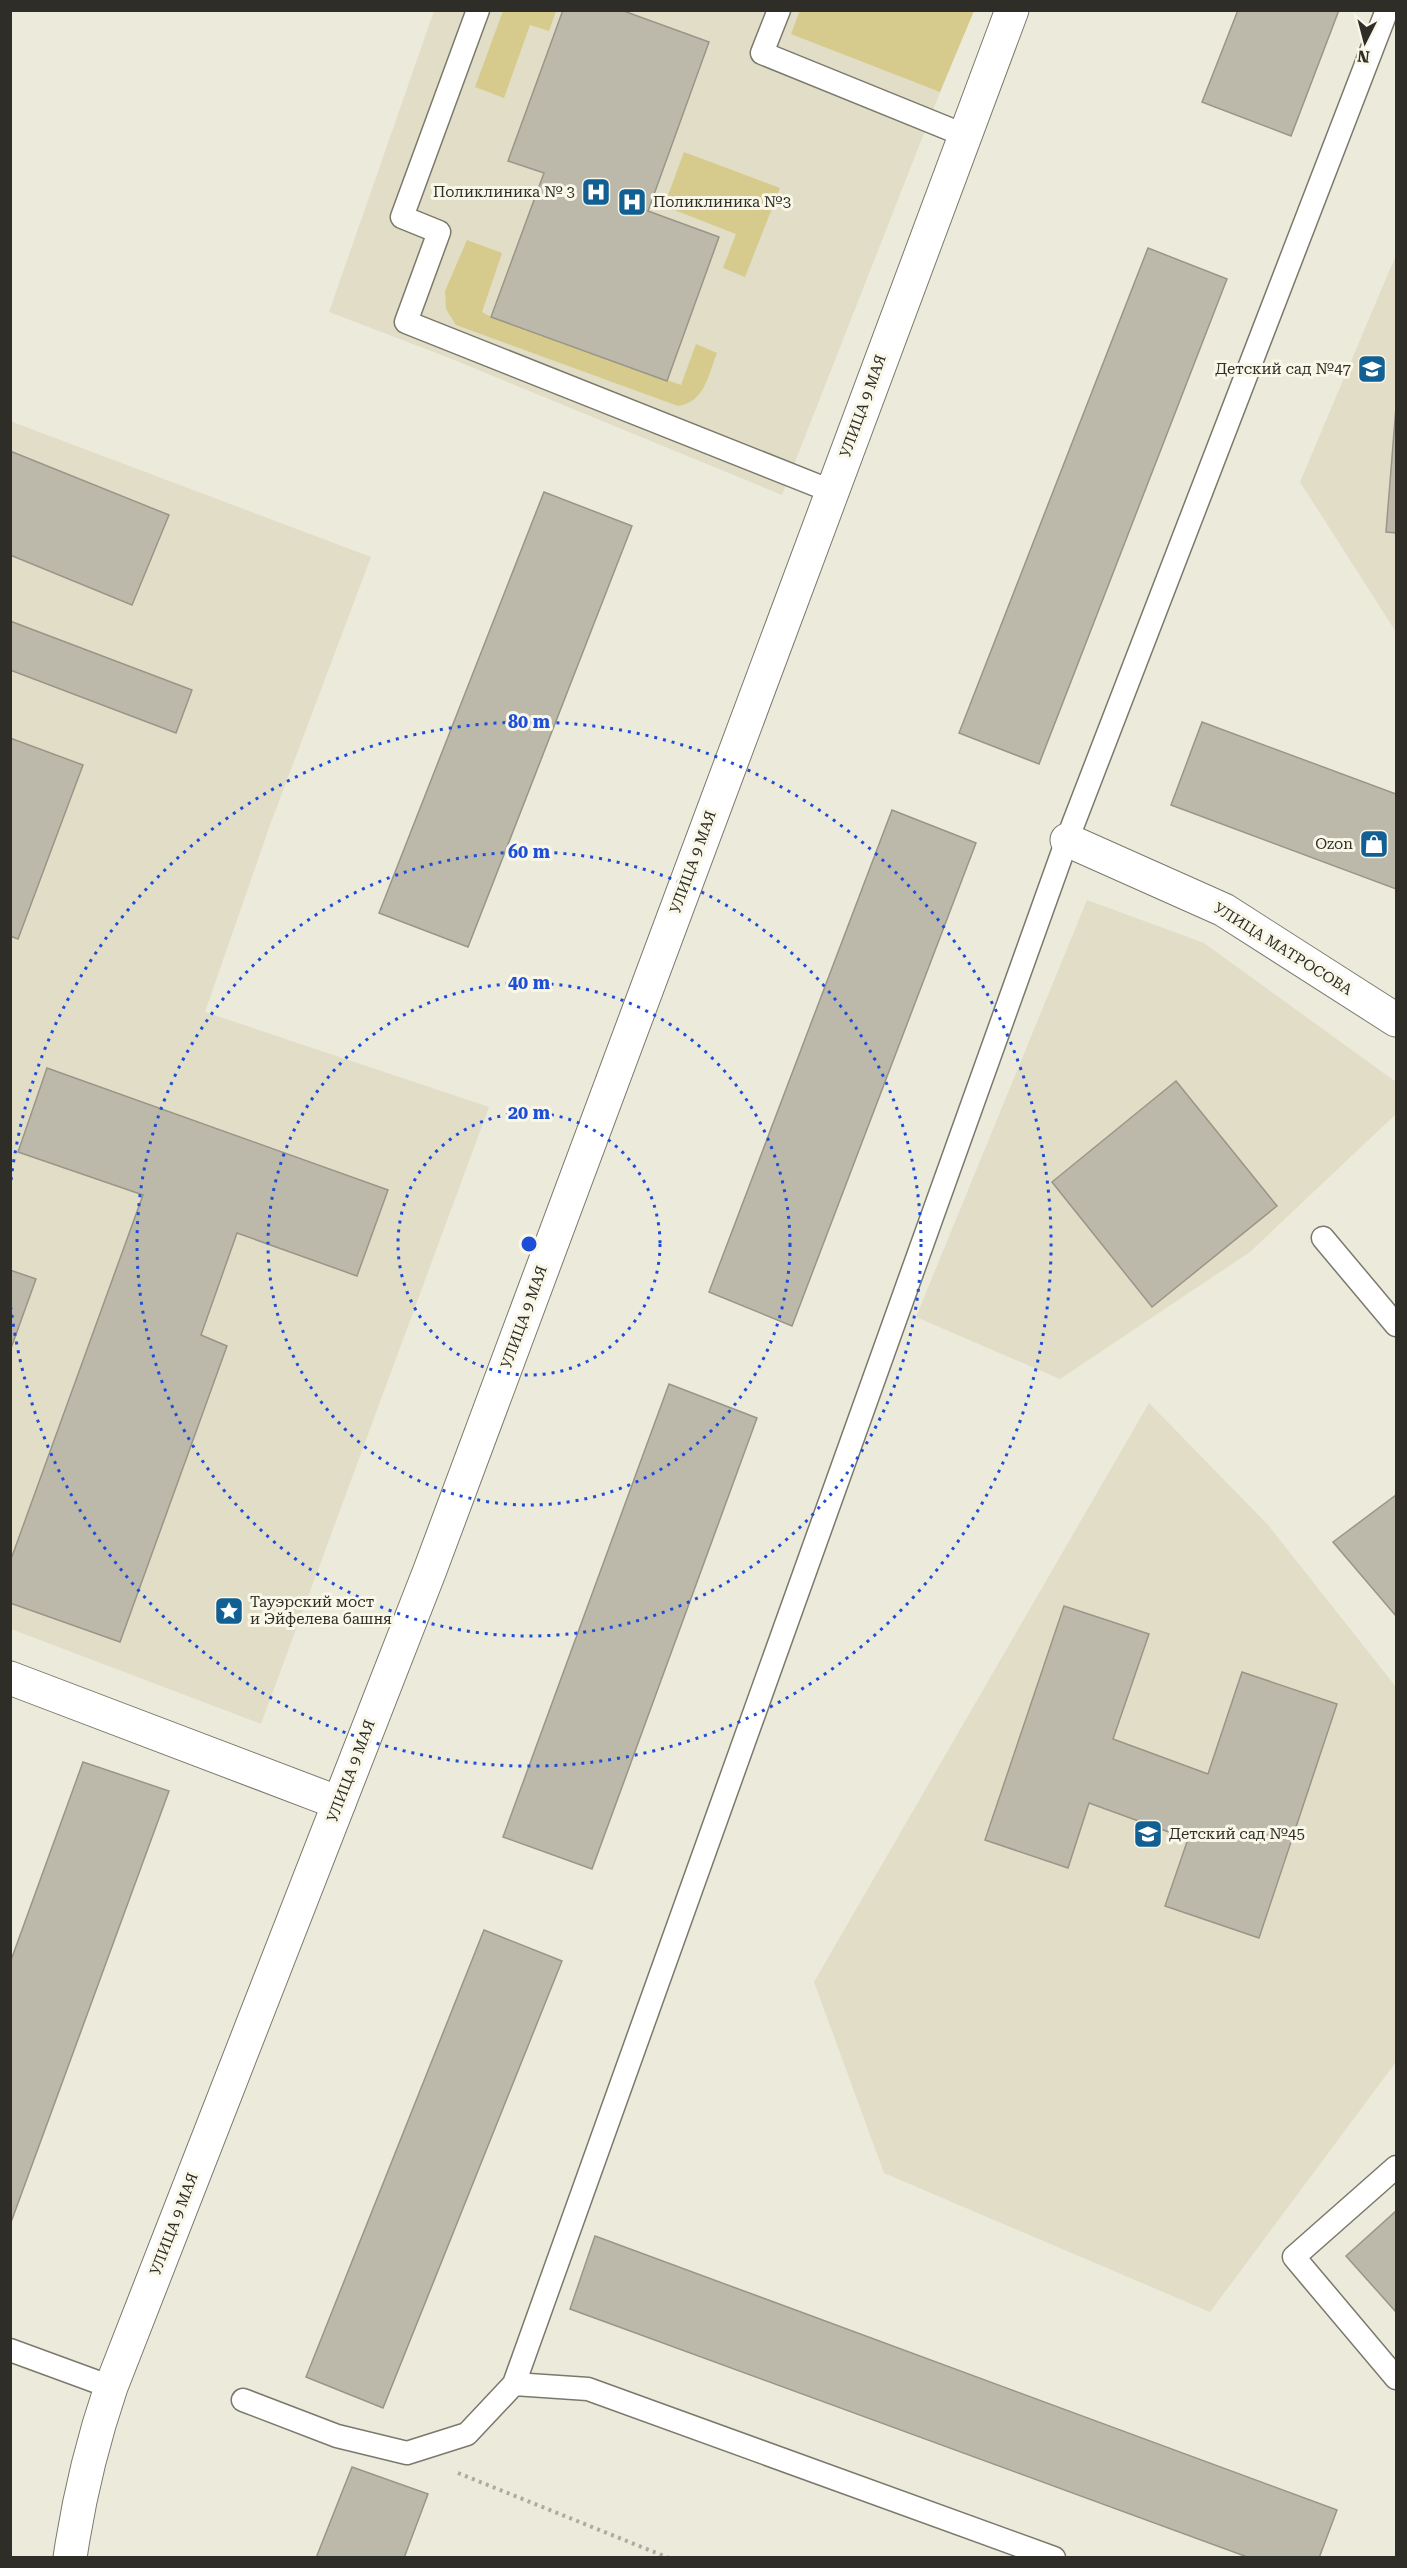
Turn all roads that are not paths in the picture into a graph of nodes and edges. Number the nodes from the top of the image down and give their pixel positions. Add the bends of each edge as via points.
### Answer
1 (478, 10) edge
2 (779, 10) edge
3 (1012, 10) edge
4 (1387, 10) edge
5 (964, 135) junction
6 (831, 491) junction
7 (1067, 840) junction
8 (1396, 1020) edge
9 (1323, 1238) dead end
10 (1396, 1325) edge
11 (10, 1678) edge
12 (339, 1803) junction
13 (1396, 2167) edge
14 (10, 2350) edge
15 (1396, 2378) edge
16 (514, 2384) junction
17 (111, 2387) junction
18 (243, 2400) dead end
19 (70, 2558) edge
20 (1054, 2558) edge

1 - 6 lane via 402,217 439,232 406,322
2 - 5 lane via 762,53
3 - 5 main road, УЛИЦА 9 МАЯ
4 - 7 lane
5 - 6 main road, УЛИЦА 9 МАЯ
6 - 12 main road, УЛИЦА 9 МАЯ
7 - 8 main road, УЛИЦА МАТРОСОВА via 1224,909
7 - 16 lane
9 - 10 lane
11 - 12 main road
12 - 17 main road, УЛИЦА 9 МАЯ
13 - 15 lane via 1294,2257
14 - 17 lane
16 - 18 lane via 467,2434 407,2453 337,2436
16 - 20 lane via 588,2389
17 - 19 main road, УЛИЦА 9 МАЯ via 92,2443

